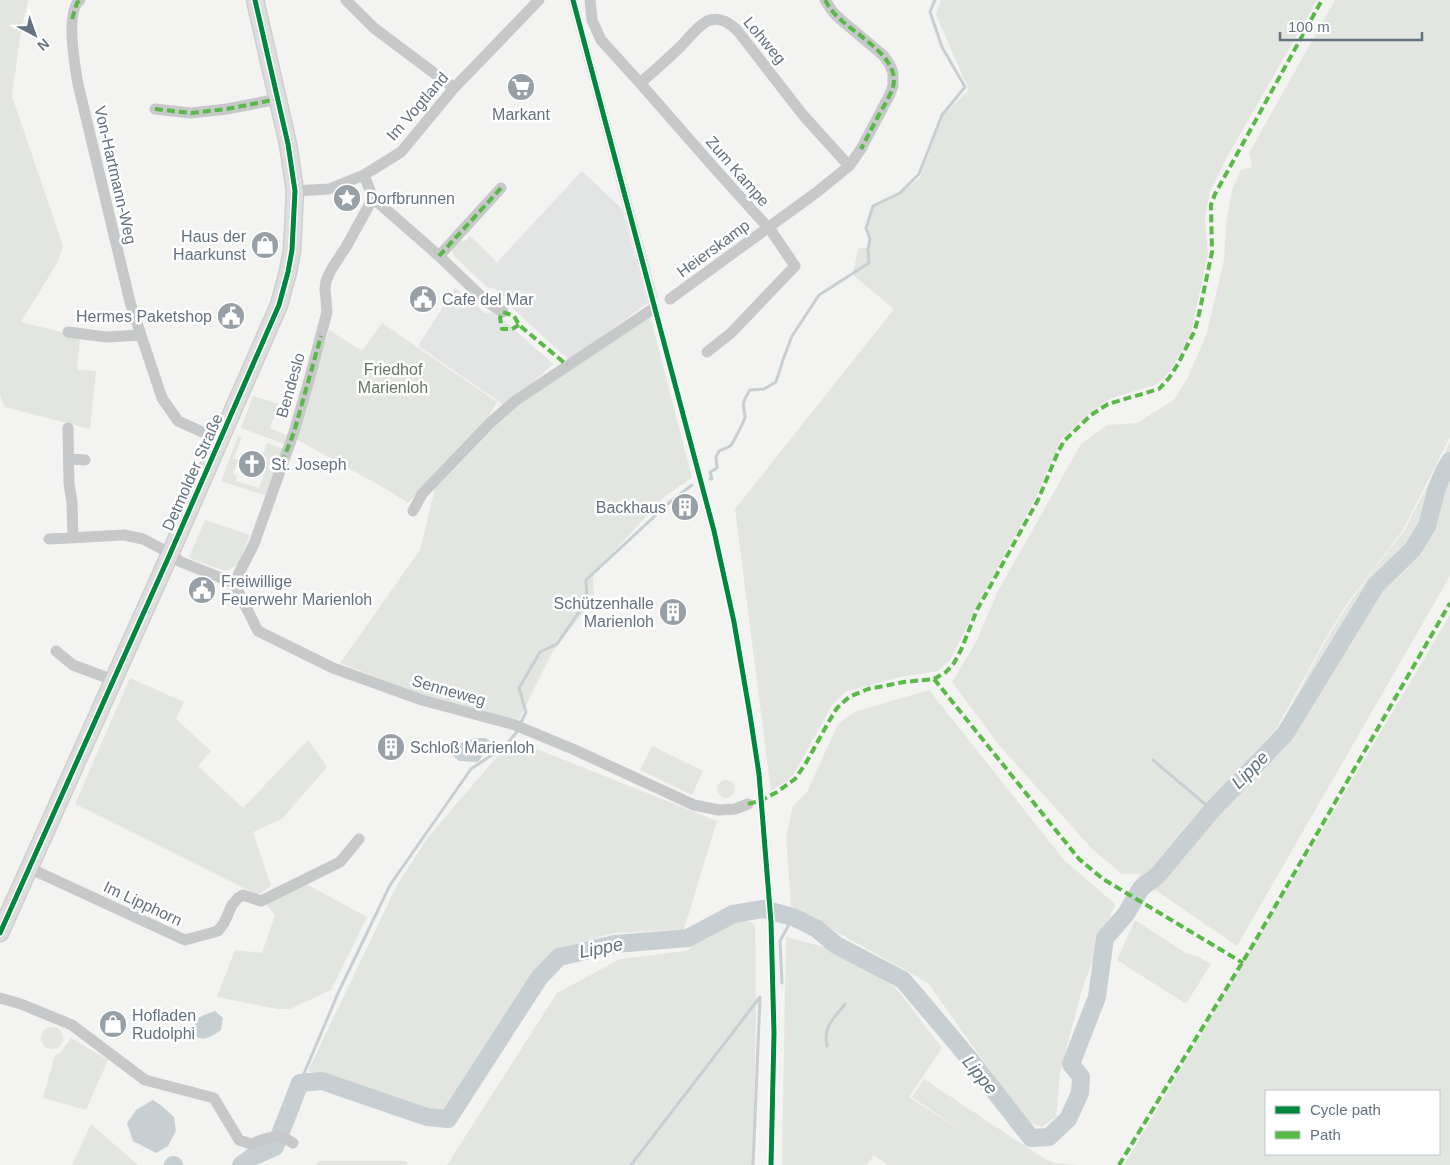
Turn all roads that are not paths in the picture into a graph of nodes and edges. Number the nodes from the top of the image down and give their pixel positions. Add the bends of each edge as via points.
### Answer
1 (80, 0) edge
2 (255, 0) edge
3 (346, 0) edge
4 (539, 0) edge
5 (590, 0) edge
6 (825, 0) edge
7 (640, 83) junction
8 (454, 88) junction
9 (278, 99) junction
10 (155, 109) dead end
11 (849, 166) junction
12 (364, 175) junction
13 (501, 188) dead end
14 (295, 191) junction
15 (373, 198) junction
16 (767, 229) junction
17 (439, 256) junction
18 (670, 299) dead end
19 (651, 310) dead end
20 (503, 312) dead end
21 (68, 332) dead end
22 (141, 335) junction
23 (707, 352) dead end
24 (68, 428) dead end
25 (220, 440) junction
26 (69, 459) junction
27 (85, 460) dead end
28 (413, 511) dead end
29 (73, 537) junction
30 (49, 538) dead end
31 (170, 554) junction
32 (234, 583) junction
33 (56, 651) dead end
34 (113, 680) junction
35 (748, 804) dead end
36 (359, 839) dead end
37 (29, 868) junction
38 (0, 933) edge
39 (0, 998) edge
40 (290, 1141) dead end

1 - 22 street, Von-Hartmann-Weg via 72,19 78,84 130,302
2 - 9 street, Detmolder Straße
3 - 8 street via 374,28
4 - 8 street, Im Vogtland
5 - 7 street, Zum Kampe via 592,20 601,40
6 - 11 street, Heierskamp via 840,19 884,56 893,73 889,96
7 - 11 street, Lohweg via 705,22 720,20 729,23
7 - 16 street, Zum Kampe
8 - 12 street, Im Vogtland via 401,152
9 - 10 street via 191,113
9 - 14 street, Detmolder Straße
11 - 16 street, Heierskamp
12 - 14 street, Im Vogtland via 329,189
12 - 15 street
13 - 17 street
14 - 25 street, Detmolder Straße via 292,250 279,305
15 - 17 street
15 - 32 street, Bendeslo via 326,281 327,312 294,432 254,544
16 - 18 street, Heierskamp
16 - 23 street, Zum Kampe via 795,266 731,333
17 - 20 street via 487,302
19 - 28 street via 515,401 422,494
21 - 22 street via 106,337
22 - 25 street, Von-Hartmann-Weg via 162,398 171,412 181,423
24 - 26 street
25 - 31 street, Detmolder Straße
26 - 27 street
26 - 29 street
29 - 30 street, Detmolder Straße
29 - 31 street, Detmolder Straße via 124,535 143,539
31 - 32 street via 181,562
31 - 34 street, Detmolder Straße
32 - 35 street, Senneweg via 258,631 340,671 413,697 519,727 694,805 719,810
33 - 34 street via 73,666
34 - 37 street, Detmolder Straße
36 - 37 street, Im Lipphorn via 340,862 260,901 243,895 232,905 218,931 184,940
37 - 38 street, Detmolder Straße
39 - 40 street via 72,1025 145,1080 214,1098 239,1140 251,1144 274,1135

